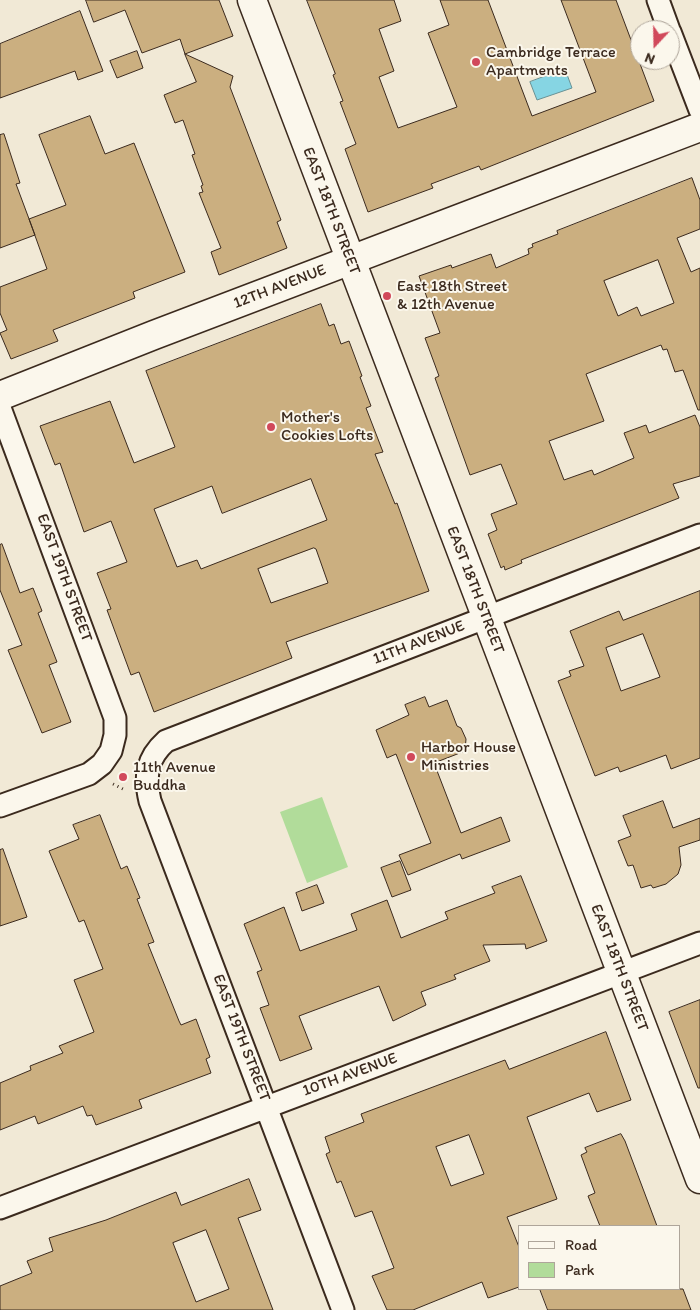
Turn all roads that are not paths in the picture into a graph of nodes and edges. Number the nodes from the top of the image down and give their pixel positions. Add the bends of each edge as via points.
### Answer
1 (252, 0) edge
2 (658, 0) edge
3 (666, 20) edge
4 (680, 57) edge
5 (700, 110) edge
6 (700, 127) edge
7 (350, 261) junction
8 (0, 396) edge
9 (0, 408) edge
10 (700, 535) edge
11 (486, 617) junction
12 (148, 765) joint
13 (0, 806) edge
14 (700, 942) edge
15 (622, 973) junction
16 (267, 1106) junction
17 (700, 1179) edge
18 (0, 1208) edge
19 (343, 1310) edge

1 - 7 street, EAST 18TH STREET
2 - 3 street
4 - 5 street
6 - 7 street, 12TH AVENUE
7 - 8 street, 12TH AVENUE
7 - 11 street, EAST 18TH STREET
9 - 13 street, EAST 19TH STREET via 115,718 111,751 89,774
10 - 11 street, 11TH AVENUE
11 - 12 street, 11TH AVENUE via 166,741
11 - 15 street, EAST 18TH STREET
12 - 16 street, EAST 19TH STREET via 146,783 150,801
14 - 15 street, 10TH AVENUE
15 - 16 street, 10TH AVENUE
15 - 17 street, EAST 18TH STREET
16 - 18 street, 10TH AVENUE
16 - 19 street, EAST 19TH STREET

